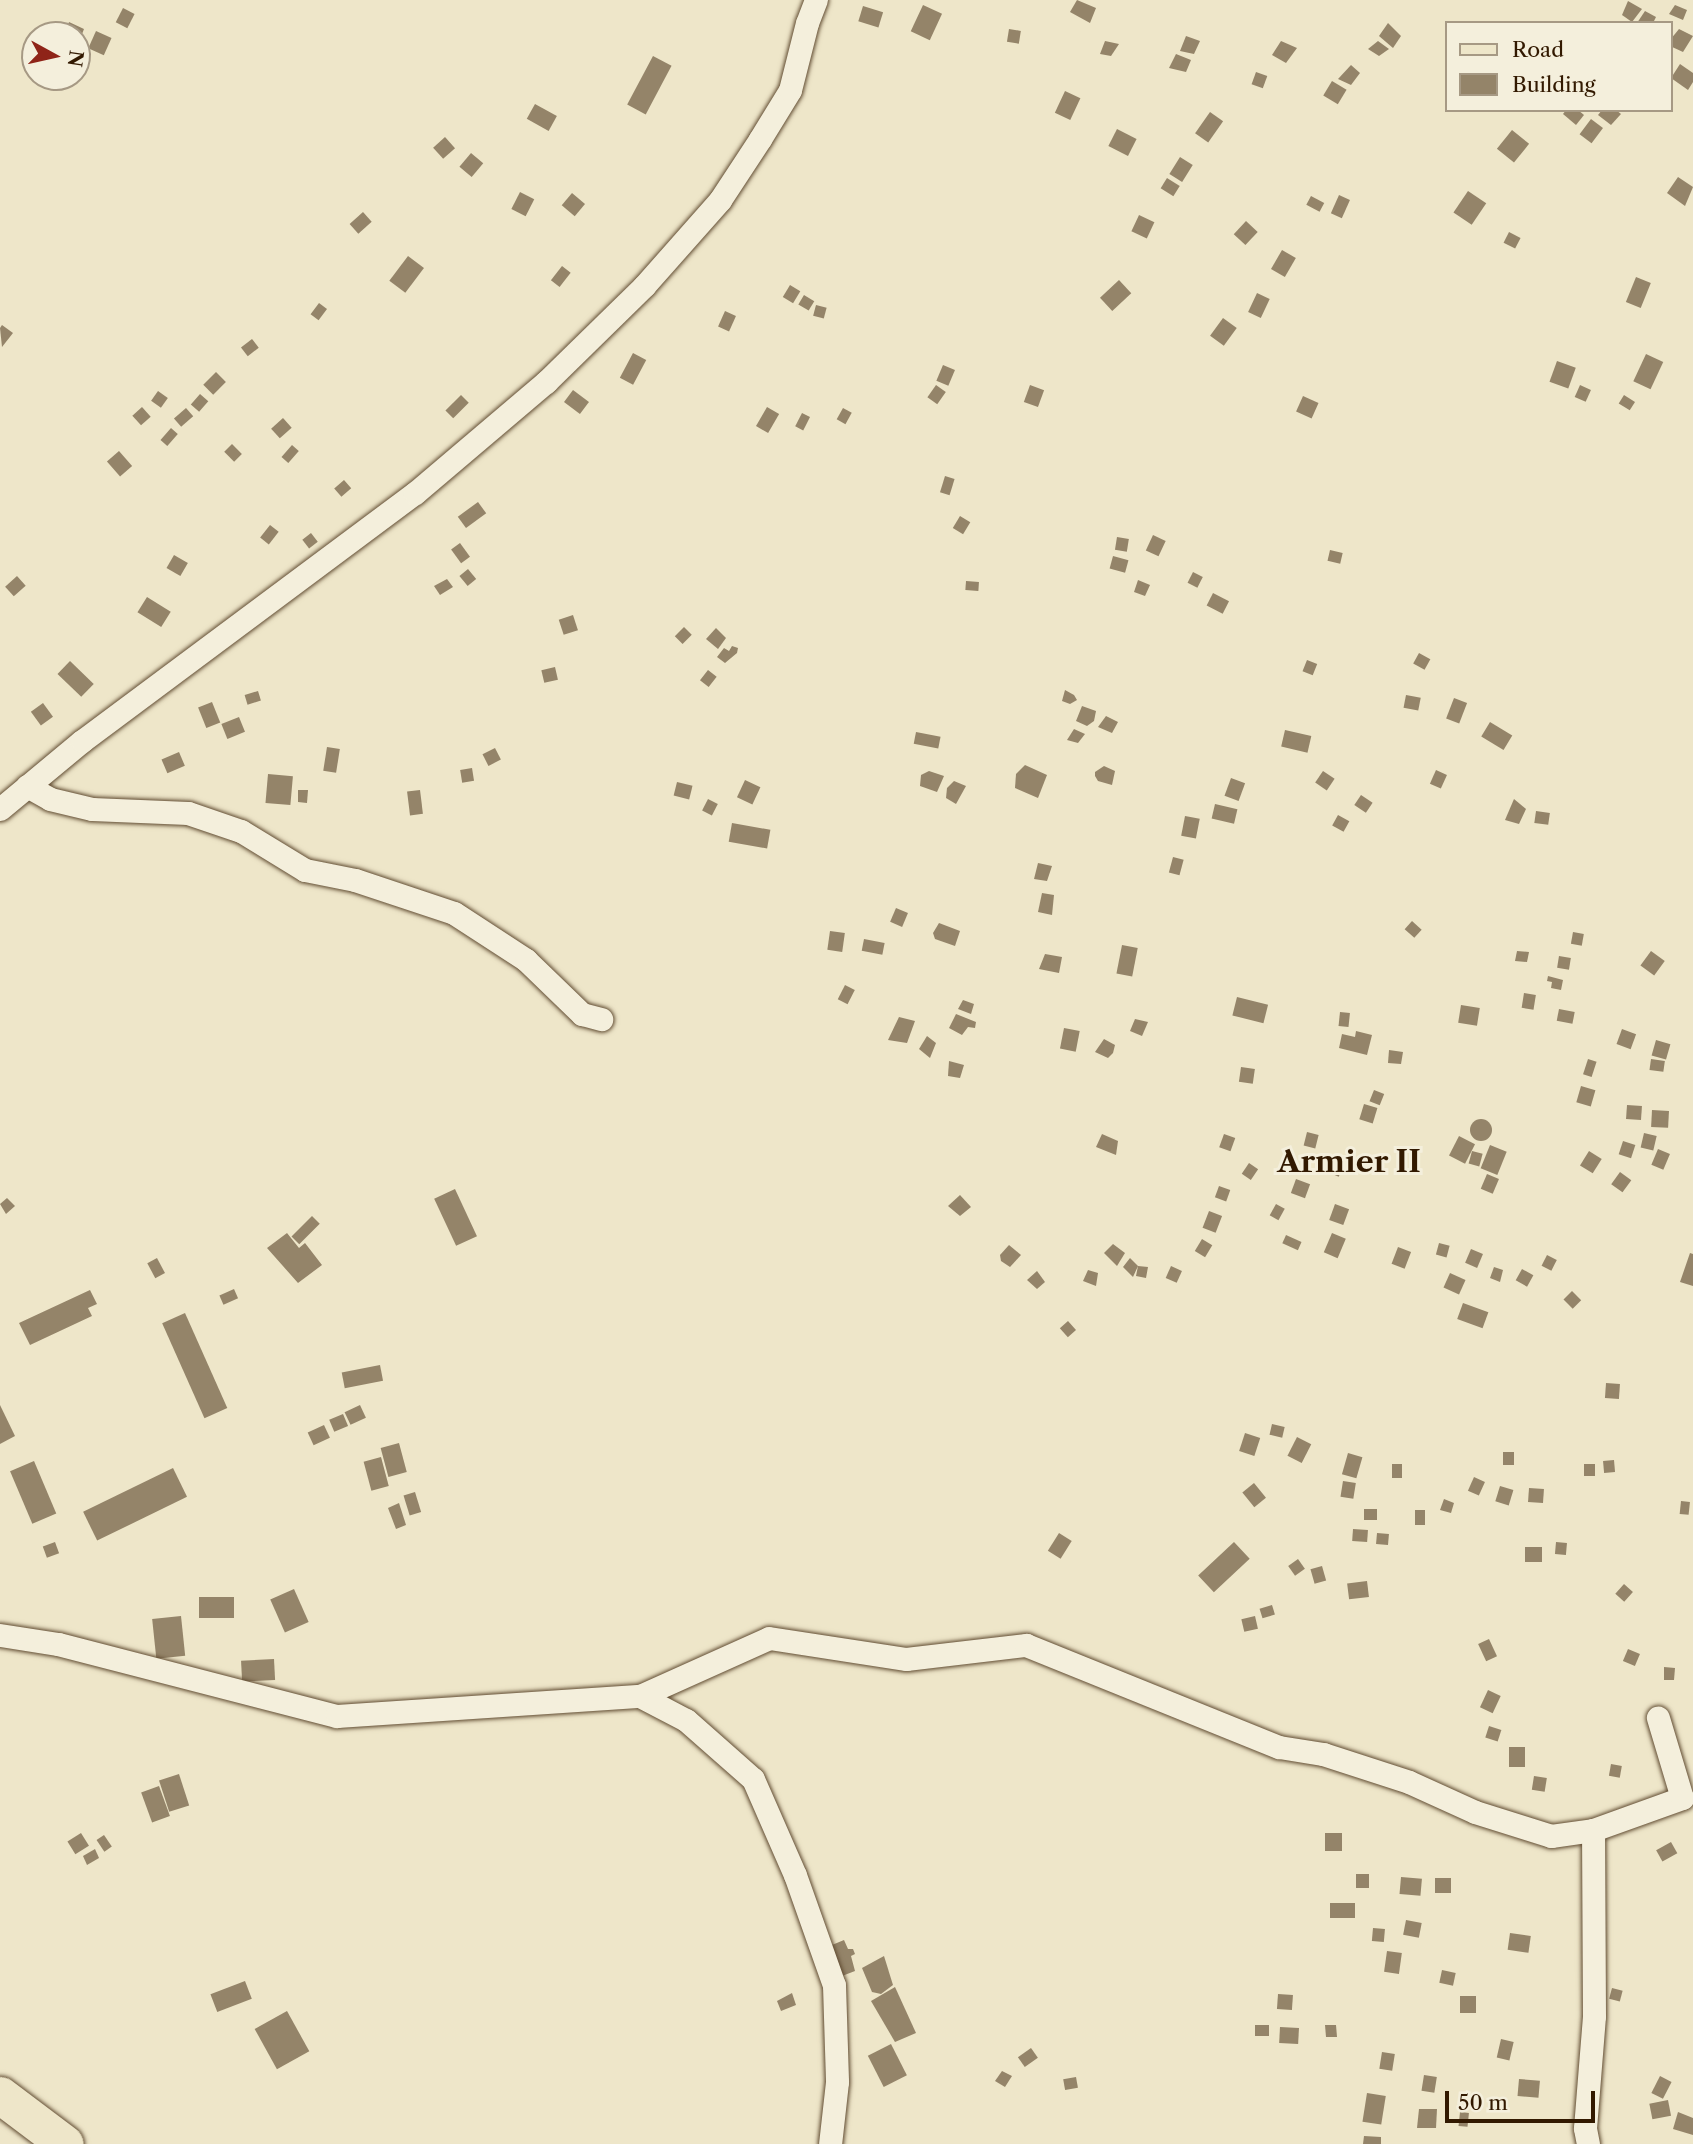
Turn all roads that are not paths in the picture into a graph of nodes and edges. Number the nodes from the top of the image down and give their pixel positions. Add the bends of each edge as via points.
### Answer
1 (816, 0) edge
2 (27, 786) junction
3 (0, 809) edge
4 (601, 1019) dead end
5 (0, 1634) edge
6 (640, 1696) junction
7 (1658, 1718) dead end
8 (1687, 1799) edge
9 (1593, 1830) junction
10 (2, 2100) edge
11 (65, 2144) edge
12 (830, 2144) edge
13 (1588, 2144) edge

1 - 2 street via 790,90 720,200 644,286 546,382 415,493
2 - 3 street
2 - 4 street via 50,799 92,808 188,813 241,831 305,870 355,880 454,912 526,960 582,1014
5 - 6 street via 58,1644 337,1716
6 - 9 street via 769,1638 906,1659 1026,1645 1279,1748 1323,1754 1409,1782 1475,1812 1551,1836
6 - 12 street via 686,1720 753,1779 795,1875 834,1985 837,2082
7 - 8 street
8 - 9 street
9 - 13 street via 1594,2016 1585,2128
10 - 11 main road

